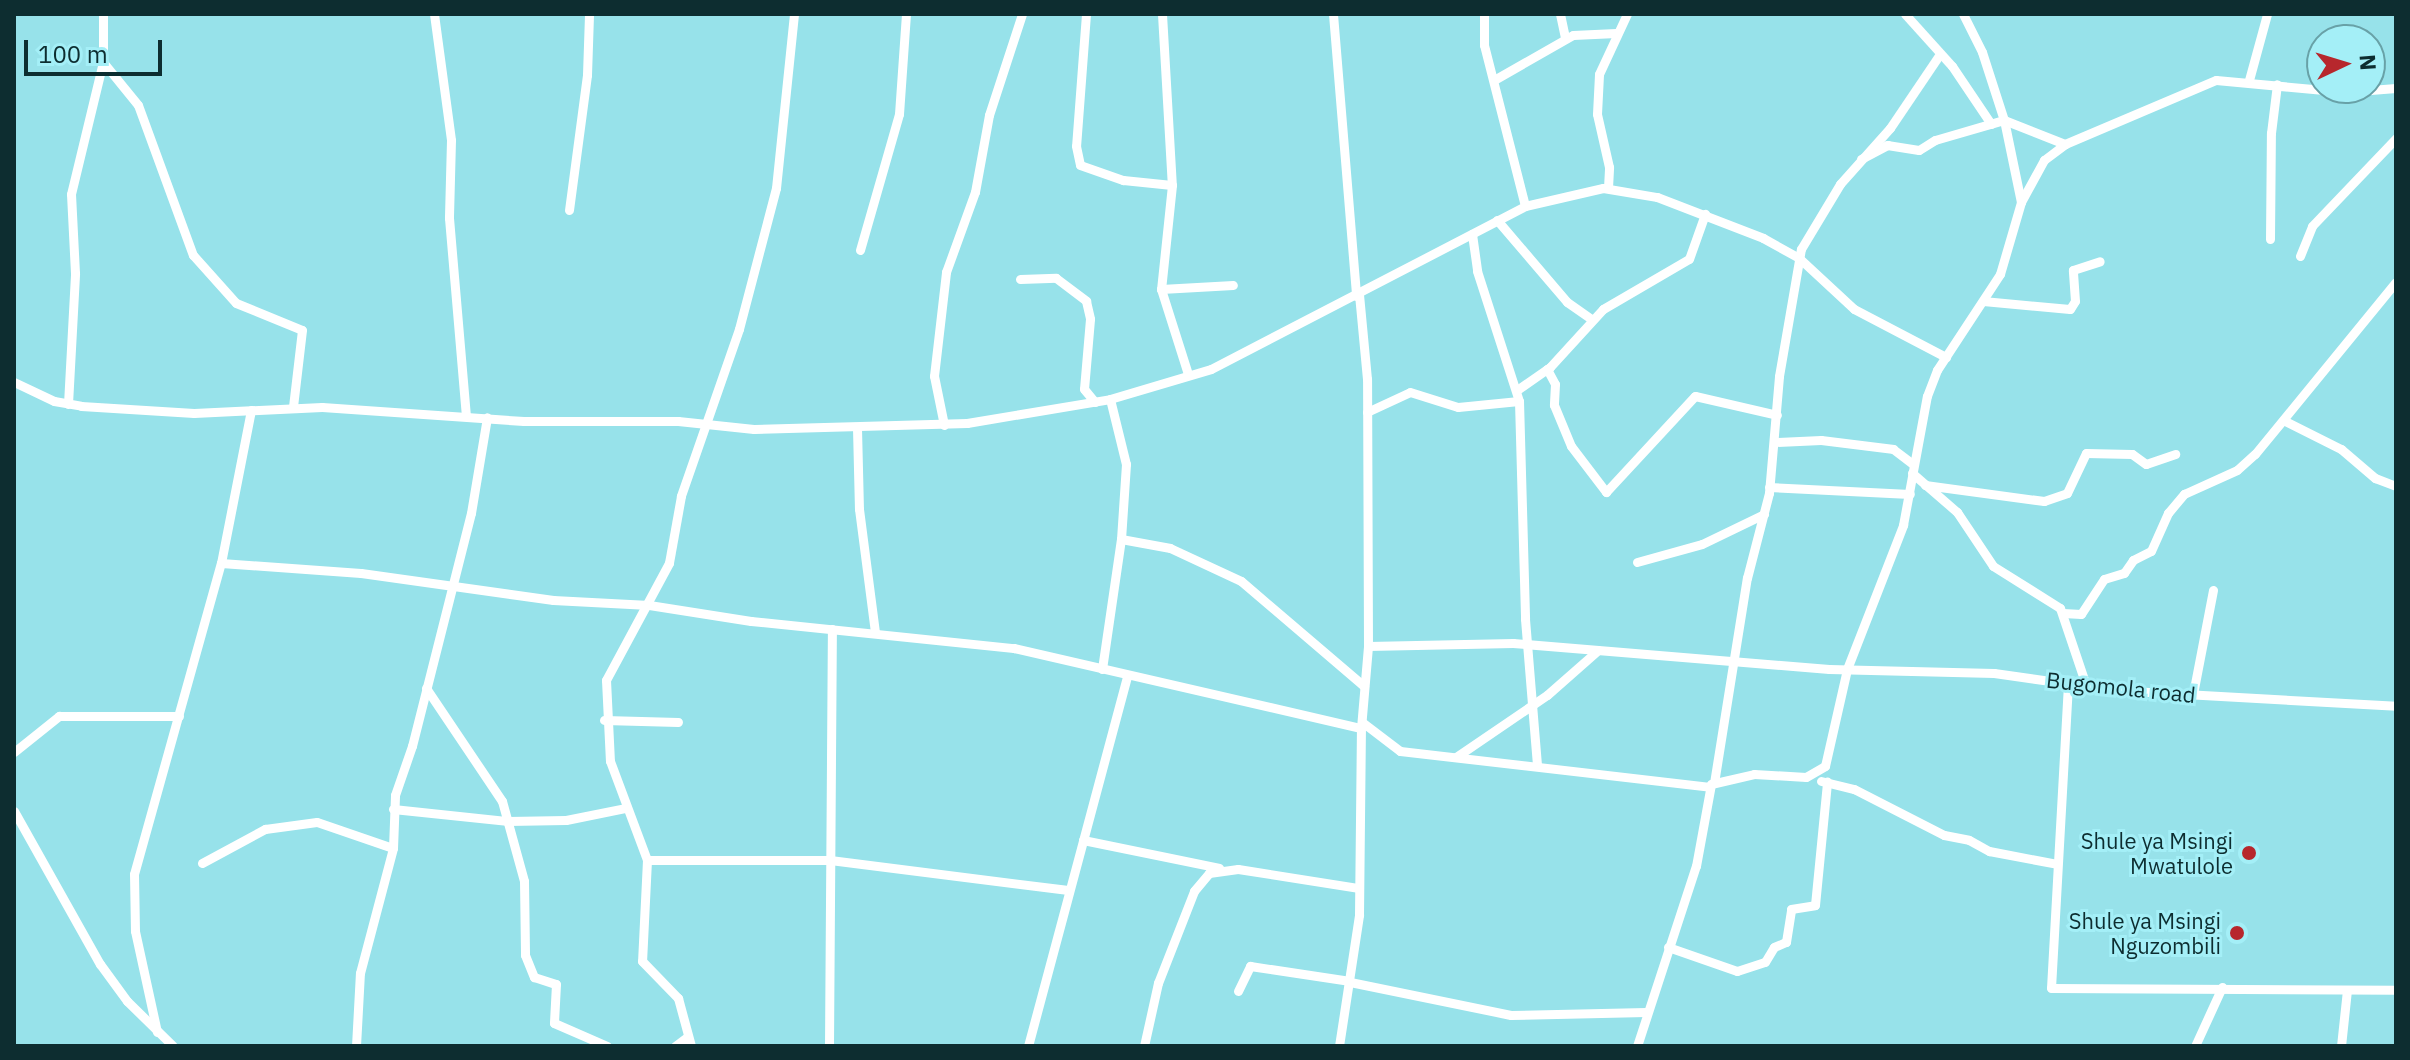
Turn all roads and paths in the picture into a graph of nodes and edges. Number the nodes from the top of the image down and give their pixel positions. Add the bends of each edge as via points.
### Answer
1 (103, 14) edge
2 (434, 14) edge
3 (589, 14) edge
4 (794, 14) edge
5 (906, 14) edge
6 (1022, 14) edge
7 (1086, 14) edge
8 (1162, 14) edge
9 (1333, 14) edge
10 (1484, 14) edge
11 (1560, 14) edge
12 (1627, 14) edge
13 (1905, 14) edge
14 (1963, 14) edge
15 (2267, 14) edge
16 (1616, 33) junction
17 (1565, 38) junction
18 (1940, 54) junction
19 (103, 62) junction
20 (1494, 80) junction
21 (2249, 80) junction
22 (2277, 84) junction
23 (2396, 88) edge
24 (2004, 120) junction
25 (1991, 124) junction
26 (2396, 138) edge
27 (2065, 144) junction
28 (1858, 160) junction
29 (1172, 185) junction
30 (1608, 188) junction
31 (2021, 202) junction
32 (1525, 206) junction
33 (569, 210) dead end
34 (1705, 214) junction
35 (1497, 220) junction
36 (1472, 234) junction
37 (2270, 239) dead end
38 (860, 250) dead end
39 (2300, 256) dead end
40 (1799, 258) junction
41 (2100, 261) dead end
42 (1020, 279) dead end
43 (2396, 282) edge
44 (1233, 285) dead end
45 (1161, 289) junction
46 (1358, 295) junction
47 (1983, 301) junction
48 (1591, 319) junction
49 (1946, 357) junction
50 (1547, 369) junction
51 (1188, 374) junction
52 (14, 382) edge
53 (1518, 395) junction
54 (1110, 399) junction
55 (1095, 402) junction
56 (68, 404) junction
57 (293, 407) junction
58 (251, 410) junction
59 (1367, 412) junction
60 (466, 415) junction
61 (1777, 415) junction
62 (487, 417) junction
63 (2285, 421) junction
64 (705, 425) junction
65 (944, 425) junction
66 (857, 428) junction
67 (1776, 442) junction
68 (2175, 454) dead end
69 (1913, 469) junction
70 (1925, 485) junction
71 (2396, 486) edge
72 (1769, 487) junction
73 (1910, 494) junction
74 (1764, 514) junction
75 (1121, 539) junction
76 (1637, 562) dead end
77 (221, 563) junction
78 (452, 584) junction
79 (2213, 590) dead end
80 (649, 605) junction
81 (2063, 613) junction
82 (832, 629) junction
83 (875, 633) junction
84 (1530, 645) junction
85 (1368, 646) junction
86 (1598, 650) junction
87 (1734, 658) junction
88 (1102, 669) junction
89 (1847, 669) junction
90 (1127, 676) junction
91 (2068, 684) junction
92 (1364, 686) junction
93 (426, 688) junction
94 (2087, 688) junction
95 (2193, 694) junction
96 (1534, 704) junction
97 (2396, 706) edge
98 (179, 716) junction
99 (604, 720) junction
100 (678, 722) dead end
101 (1361, 725) junction
102 (14, 752) edge
103 (1456, 757) junction
104 (1537, 765) junction
105 (1806, 777) junction
106 (1827, 782) junction
107 (1712, 785) junction
108 (625, 808) junction
109 (393, 809) junction
110 (14, 811) edge
111 (508, 821) junction
112 (1083, 840) junction
113 (393, 848) junction
114 (647, 860) junction
115 (830, 860) junction
116 (202, 863) dead end
117 (2057, 864) junction
118 (1219, 868) junction
119 (1358, 888) junction
120 (1068, 890) junction
121 (1668, 947) junction
122 (1350, 981) junction
123 (2222, 987) junction
124 (2347, 990) junction
125 (2396, 990) edge
126 (1238, 991) dead end
127 (1646, 1012) junction
128 (157, 1032) junction
129 (583, 1042) edge
130 (689, 1042) edge
131 (173, 1046) edge
132 (356, 1046) edge
133 (607, 1046) edge
134 (675, 1046) edge
135 (829, 1046) edge
136 (1028, 1046) edge
137 (1144, 1046) edge
138 (1339, 1046) edge
139 (1637, 1046) edge
140 (2195, 1046) edge
141 (2341, 1046) edge

1 - 19 street
2 - 60 street via 451,140 449,218
3 - 33 street via 588,66
4 - 64 street via 776,188 739,329
5 - 38 street via 899,114
6 - 65 street via 989,115 975,192 946,272 934,376
7 - 29 street via 1076,146 1080,165 1123,180
8 - 29 street
9 - 46 street
10 - 20 street via 1484,45
11 - 17 street
12 - 16 street
13 - 18 street
14 - 24 street
15 - 21 street
16 - 17 street
16 - 30 street via 1600,67 1596,98
17 - 20 street
18 - 25 street
18 - 28 street via 1890,128
19 - 56 street via 71,194 75,273
19 - 57 street via 138,105 193,255 236,303 302,330
20 - 32 street
21 - 22 street
21 - 27 street via 2222,79 2191,87
22 - 23 street via 2345,92
22 - 37 street
24 - 25 street
24 - 27 street
24 - 31 street
25 - 28 street via 1916,150 1887,145
26 - 39 street via 2312,226
27 - 31 street via 2044,160
28 - 40 street
29 - 45 street
30 - 32 street via 1553,195
30 - 34 street
31 - 47 street via 2010,250
32 - 35 street
34 - 40 street
34 - 48 street via 1689,259
35 - 36 street
35 - 48 street via 1567,302
36 - 46 street
36 - 53 street via 1477,271
40 - 49 street via 1854,309
40 - 61 street
41 - 47 street via 2073,270 2075,301 2070,309
42 - 55 street via 1056,278 1086,301 1090,319 1084,389
43 - 63 street
44 - 45 street
45 - 51 street
46 - 51 street via 1237,359
46 - 59 street
47 - 49 street
48 - 50 street
49 - 69 street via 1927,396
50 - 53 street
50 - 61 street via 1555,384 1553,402 1571,446 1606,492 1695,396
51 - 54 street
52 - 56 street
53 - 59 street via 1458,407 1410,392
53 - 84 street
54 - 55 street
54 - 75 street via 1126,464
55 - 65 street
56 - 58 street via 194,413
57 - 58 street
57 - 60 street
58 - 77 street
59 - 85 street
60 - 62 street
61 - 67 street
62 - 64 street
62 - 78 street
63 - 71 street via 2345,451 2375,478
63 - 81 street via 2237,470 2184,494 2168,513 2151,551 2133,560 2124,573 2104,579 2081,614
64 - 66 street
64 - 80 street via 681,496 669,563
65 - 66 street
66 - 83 street via 859,509
67 - 69 street via 1893,449
67 - 72 street
68 - 70 street via 2146,464 2132,454 2086,453 2067,493 2044,501
69 - 70 street
69 - 73 street
70 - 81 street via 1962,517 1993,566
72 - 73 street
72 - 74 street
73 - 89 street via 1895,550
74 - 76 street via 1702,544
74 - 87 street
75 - 88 street
75 - 92 street via 1170,548 1241,581 1287,615
77 - 78 street
77 - 98 street
78 - 80 street via 553,600
78 - 93 street
79 - 95 street
80 - 82 street
80 - 99 street via 609,669
81 - 94 street via 2068,642
82 - 83 street
82 - 115 street
83 - 88 street via 1014,648
84 - 85 street, Bugomola road
84 - 86 street, Bugomola road
84 - 96 street
85 - 92 street
86 - 87 street, Bugomola road
86 - 96 street
87 - 89 street, Bugomola road
87 - 107 street
88 - 90 street
89 - 91 street, Bugomola road via 1994,673
89 - 105 street via 1825,766
90 - 101 street
90 - 112 street
91 - 94 street, Bugomola road
91 - 117 street
92 - 101 street
93 - 109 street
93 - 111 street via 484,770
94 - 95 street, Bugomola road
95 - 97 street, Bugomola road
96 - 103 street
96 - 104 street
98 - 102 street via 59,716
98 - 128 street via 133,882 135,931
99 - 100 street
99 - 108 street
101 - 103 street via 1400,751
101 - 119 street
103 - 104 street
104 - 107 street
105 - 106 street
105 - 107 street via 1754,774
106 - 117 street via 1854,789 1944,835 1989,851
106 - 121 street via 1814,906 1791,909 1787,941 1774,947 1764,963 1739,971
107 - 121 street via 1696,866
108 - 111 street via 566,820
108 - 114 street
109 - 111 street
109 - 113 street
110 - 128 street via 100,964
111 - 129 street via 524,881 531,974 555,981 554,1023
112 - 118 street
112 - 120 street
113 - 116 street via 317,822 265,829
113 - 132 street via 360,973
114 - 115 street
114 - 130 street via 642,961 678,998
115 - 120 street
115 - 135 street
117 - 123 street via 2048,968 2052,989
118 - 119 street
118 - 137 street via 1194,891 1158,983
119 - 122 street
120 - 136 street
121 - 127 street
122 - 126 street via 1250,966
122 - 127 street via 1511,1015
122 - 138 street
123 - 124 street
123 - 140 street
124 - 125 street
124 - 141 street
127 - 139 street
128 - 131 street
129 - 133 street
130 - 134 street

